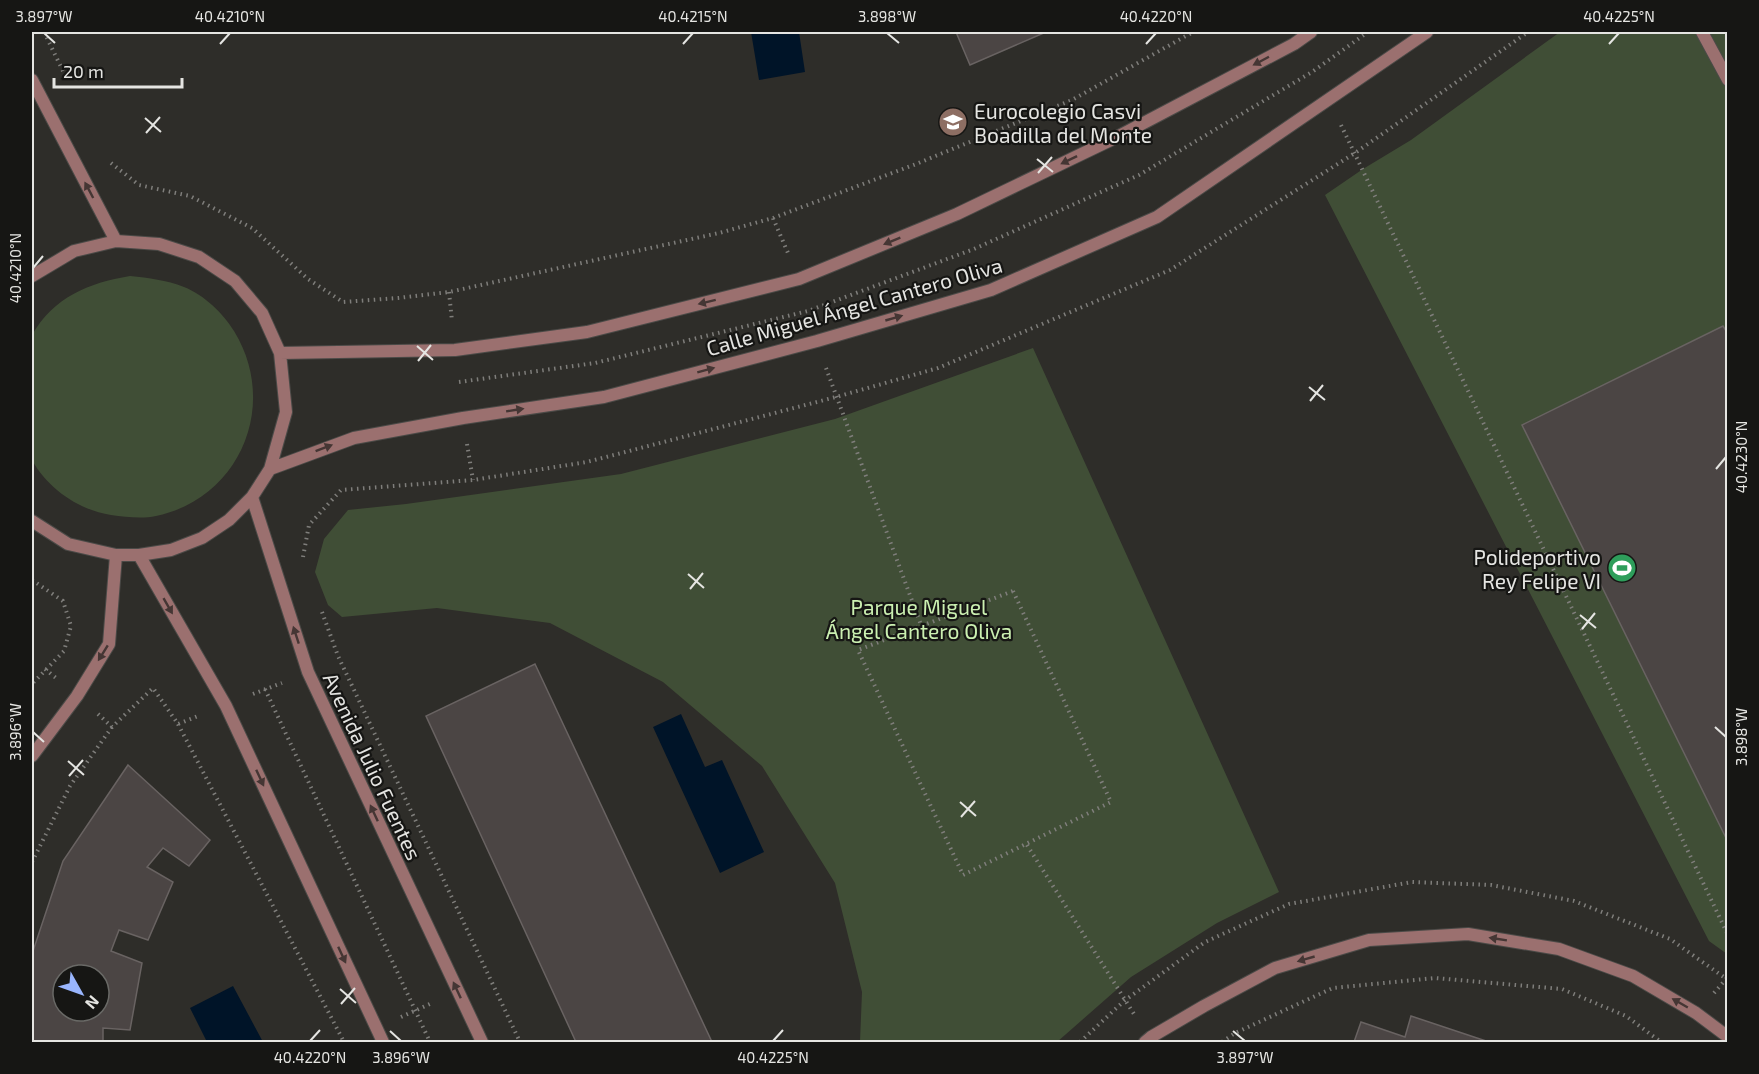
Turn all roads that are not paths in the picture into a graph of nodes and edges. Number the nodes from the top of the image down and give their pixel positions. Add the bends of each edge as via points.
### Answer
1 (1311, 32) edge
2 (1427, 32) edge
3 (1702, 32) edge
4 (32, 80) edge
5 (1728, 80) edge
6 (116, 241) junction
7 (32, 276) edge
8 (280, 353) junction
9 (270, 469) junction
10 (252, 497) junction
11 (32, 521) edge
12 (116, 555) junction
13 (139, 555) junction
14 (32, 756) edge
15 (1728, 1037) edge
16 (1148, 1040) edge
17 (383, 1042) edge
18 (482, 1042) edge

1 -> 8 street, Calle Miguel Ángel Cantero Oliva via 1117,137 957,214 799,279 587,332 455,350
9 -> 2 street, Calle Miguel Ángel Cantero Oliva via 354,438 604,397 991,290 1157,217
3 - 5 street
6 -> 4 street
6 - 7 street via 74,251
6 - 8 street via 159,244 199,257 235,281 262,314
8 - 9 street via 286,412
9 - 10 street
10 - 13 street via 229,520 202,538 171,550
18 -> 10 street, Avenida Julio Fuentes via 308,672
11 - 12 street via 68,543
12 - 13 street
12 -> 14 street via 109,644 77,696
13 -> 17 street via 226,705
15 -> 16 street via 1633,976 1559,949 1468,934 1369,940 1275,968

